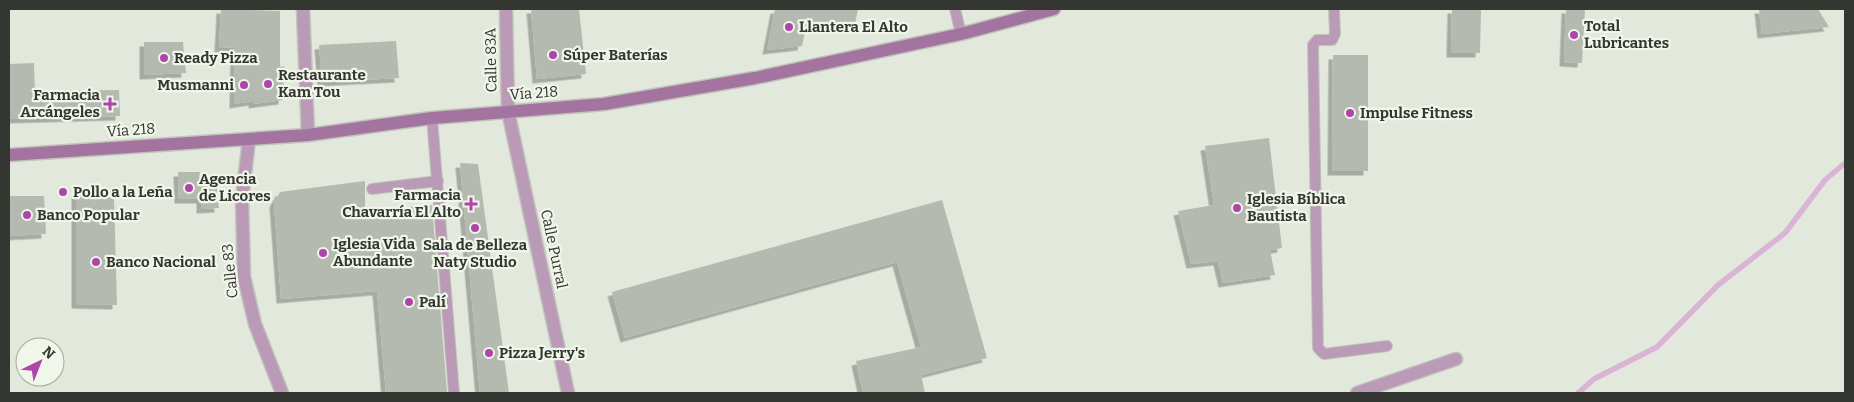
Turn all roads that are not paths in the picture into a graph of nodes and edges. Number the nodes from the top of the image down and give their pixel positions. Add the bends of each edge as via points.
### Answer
1 (303, 9) edge
2 (506, 9) edge
3 (955, 9) edge
4 (1054, 9) edge
5 (1334, 9) edge
6 (962, 34) junction
7 (508, 111) junction
8 (432, 118) junction
9 (308, 135) junction
10 (249, 139) junction
11 (9, 155) edge
12 (438, 181) junction
13 (372, 189) dead end
14 (1387, 346) dead end
15 (1456, 359) dead end
16 (282, 393) edge
17 (454, 393) edge
18 (568, 393) edge
19 (1357, 393) edge

1 - 9 street
2 - 7 street, Calle 83A
3 - 6 lane
4 - 6 main road, Vía 218
5 - 14 lane via 1335,34 1332,40 1316,40 1313,45 1318,348 1324,354
6 - 7 main road, Vía 218 via 755,78 604,104
7 - 8 main road, Vía 218
7 - 18 street, Calle Purral
8 - 9 main road, Vía 218
8 - 12 lane
9 - 10 main road, Vía 218
10 - 11 main road, Vía 218
10 - 16 street, Calle 83 via 242,200 244,277 254,324
12 - 13 lane
12 - 17 lane
15 - 19 street

